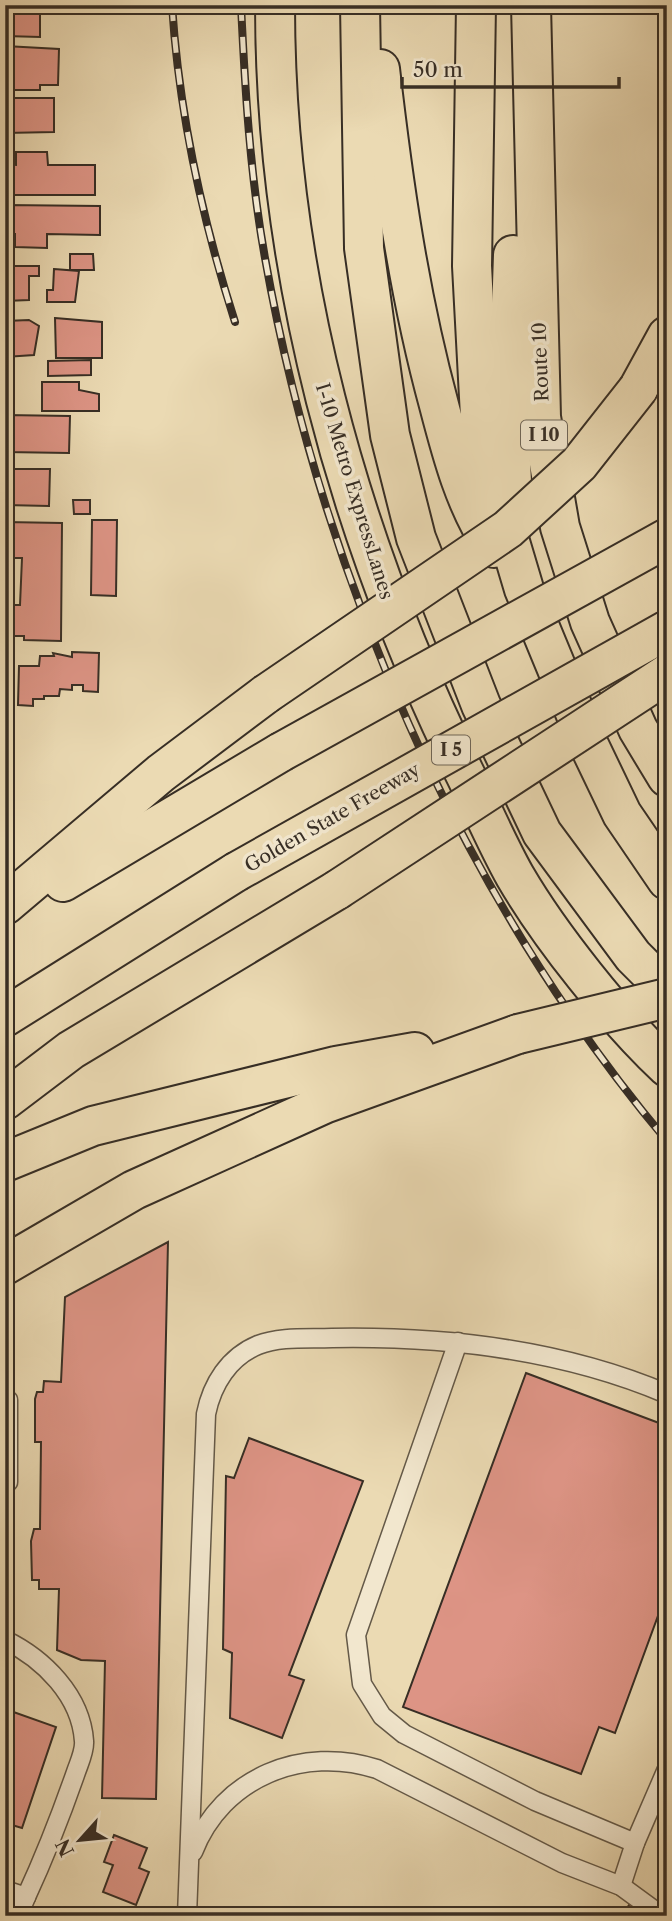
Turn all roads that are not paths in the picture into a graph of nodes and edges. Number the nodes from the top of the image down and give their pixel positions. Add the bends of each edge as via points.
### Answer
1 (275, 5) edge
2 (360, 5) edge
3 (367, 5) edge
4 (476, 5) edge
5 (531, 5) edge
6 (531, 69) junction
7 (667, 336) edge
8 (667, 538) edge
9 (524, 589) junction
10 (667, 630) edge
11 (550, 655) junction
12 (667, 674) edge
13 (667, 778) edge
14 (667, 880) edge
15 (5, 905) edge
16 (5, 918) edge
17 (667, 990) edge
18 (667, 998) edge
19 (5, 1017) edge
20 (518, 1034) junction
21 (667, 1067) edge
22 (5, 1100) edge
23 (9, 1161) edge
24 (5, 1265) edge
25 (458, 1342) junction
26 (667, 1394) edge
27 (5, 1398) edge
28 (5, 1484) edge
29 (5, 1640) edge
30 (667, 1769) edge
31 (635, 1843) junction
32 (189, 1862) junction
33 (621, 1886) junction
34 (5, 1890) edge
35 (26, 1897) junction
36 (18, 1916) edge
37 (187, 1916) edge
38 (662, 1916) edge

1 - 21 highway, I-10 Metro ExpressLanes via 284,161 302,300 333,432 377,575 429,700 516,877 581,970
2 - 17 highway via 364,248 390,435 416,538 481,705 542,833 633,956
3 - 9 highway via 415,306 450,448 475,521
4 - 9 highway via 472,266 480,416 500,514
5 - 6 highway, Route 10 / I 10
6 - 11 highway via 512,261 508,403 512,492 527,574
6 - 13 highway, Route 10 / I 10 via 541,417 560,527 590,622 638,729
7 - 15 highway, bridge via 638,389 579,464 508,528 266,694 161,773
8 - 16 highway, bridge via 281,752
9 - 11 highway
10 - 19 highway, Golden State Freeway / I 5, bridge via 236,872
11 - 14 highway via 622,814
12 - 22 highway, bridge via 337,890 71,1050
18 - 20 highway, bridge
20 - 23 highway via 336,1066 93,1126
20 - 24 highway via 324,1104 134,1190
25 - 26 lane via 498,1345 637,1381
25 - 31 lane via 356,1635 362,1684 382,1716 404,1734 536,1801
25 - 32 lane via 386,1337 281,1339 242,1354 215,1385 206,1414
27 - 28 lane
29 - 35 lane via 27,1651 59,1682 78,1711 85,1744 55,1833
30 - 31 lane
31 - 33 lane
32 - 33 lane via 212,1817 242,1788 278,1768 328,1760 377,1769 562,1863
32 - 37 lane
33 - 38 lane
34 - 35 lane
35 - 36 lane

